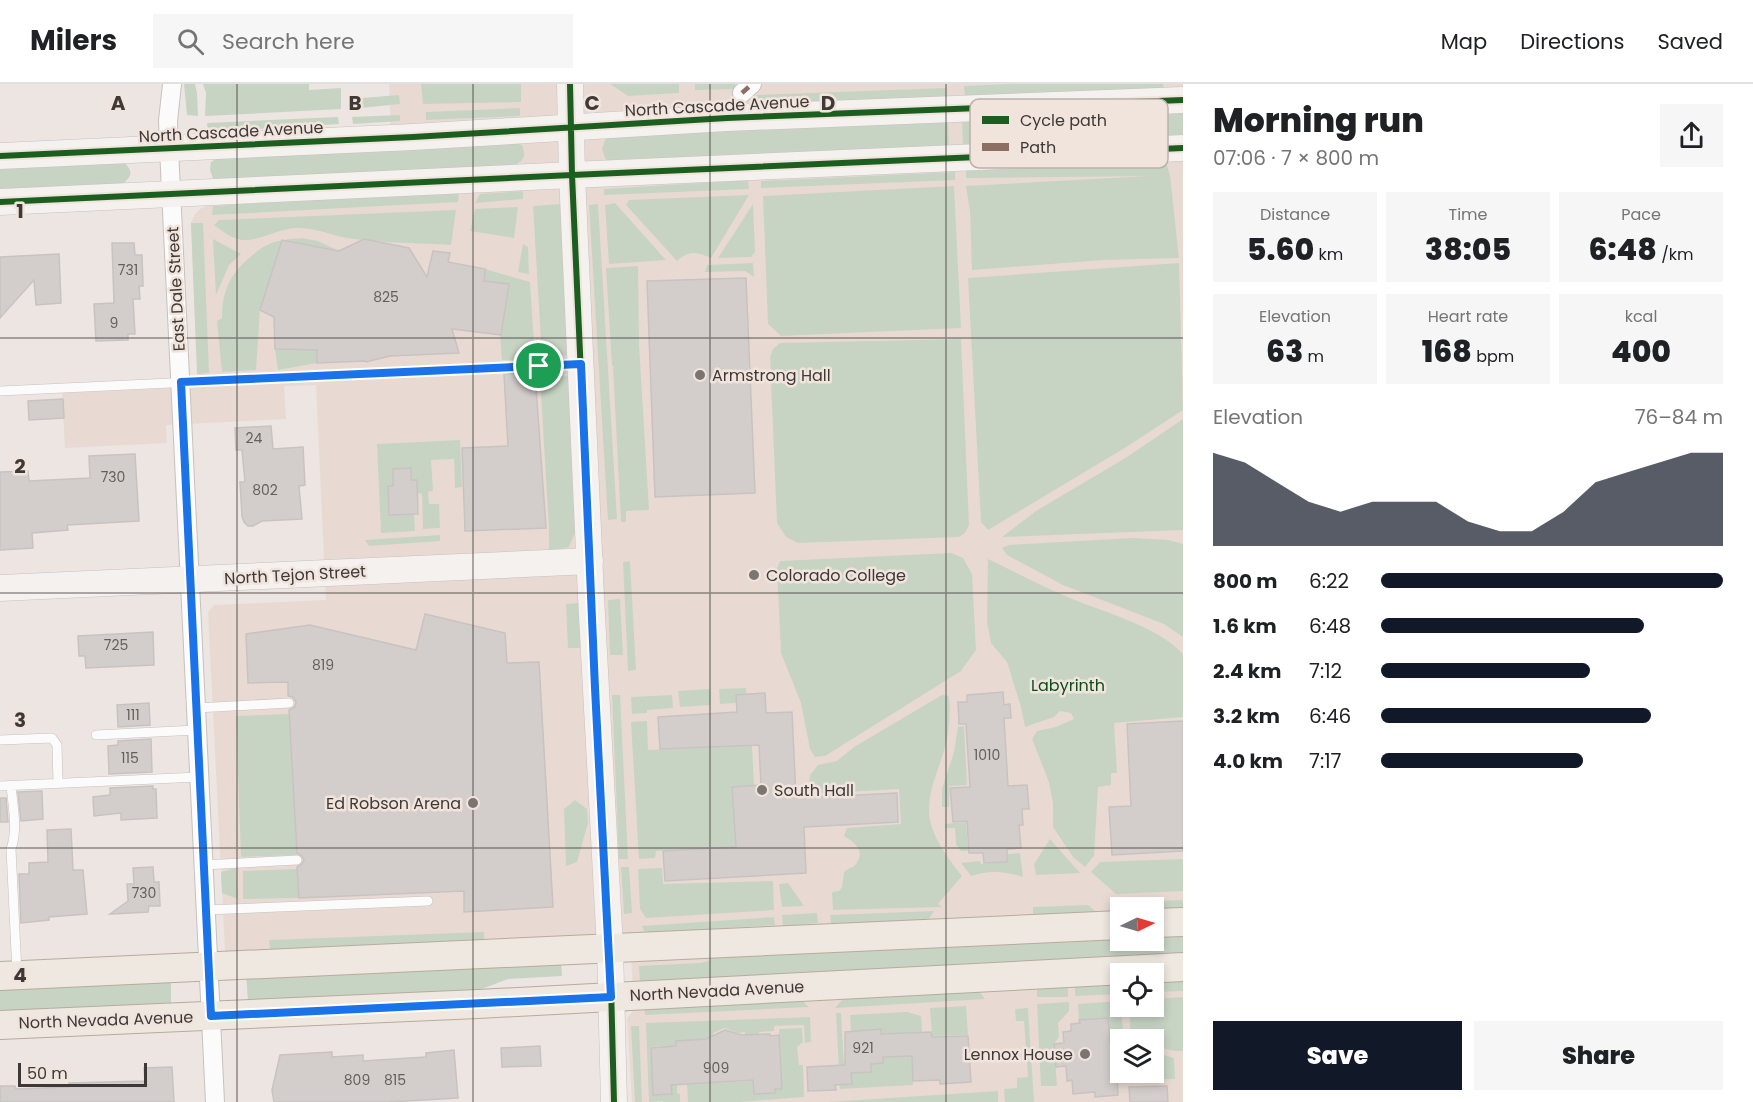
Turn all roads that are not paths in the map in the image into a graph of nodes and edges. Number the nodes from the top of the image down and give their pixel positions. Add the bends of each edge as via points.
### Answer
1 (172, 84) edge
2 (570, 84) edge
3 (1183, 100) edge
4 (1168, 101) edge
5 (970, 108) edge
6 (571, 127) junction
7 (1183, 148) edge
8 (169, 149) junction
9 (1168, 149) edge
10 (0, 156) edge
11 (970, 157) edge
12 (572, 175) junction
13 (172, 194) junction
14 (0, 202) edge
15 (581, 364) junction
16 (181, 382) junction
17 (0, 391) edge
18 (590, 561) junction
19 (190, 580) junction
20 (0, 588) edge
21 (289, 703) dead end
22 (196, 708) junction
23 (197, 730) junction
24 (96, 735) dead end
25 (0, 740) edge
26 (200, 777) junction
27 (58, 783) junction
28 (0, 786) edge
29 (11, 786) junction
30 (297, 860) dead end
31 (204, 865) junction
32 (428, 901) dead end
33 (206, 910) junction
34 (1183, 922) edge
35 (1164, 923) edge
36 (1110, 925) edge
37 (610, 948) junction
38 (209, 966) junction
39 (1183, 967) edge
40 (8, 976) edge
41 (611, 997) junction
42 (211, 1016) junction
43 (0, 1024) edge
44 (215, 1102) edge
45 (614, 1102) edge

1 - 8 street, East Dale Street
2 - 6 main road
3 - 4 main road, North Cascade Avenue
5 - 6 main road, North Cascade Avenue
6 - 8 main road, North Cascade Avenue
6 - 12 main road
7 - 9 main road
8 - 10 main road, North Cascade Avenue
8 - 13 street, East Dale Street
11 - 12 main road
12 - 13 main road
12 - 15 main road
13 - 14 main road
13 - 16 street, East Dale Street
15 - 16 lane
15 - 18 main road
16 - 17 lane
16 - 19 street, East Dale Street
18 - 19 main road, North Tejon Street
18 - 37 main road
19 - 20 main road, North Tejon Street
19 - 22 street, East Dale Street
21 - 22 lane
22 - 23 street, East Dale Street
23 - 24 lane
23 - 26 street, East Dale Street
25 - 27 lane via 52,738 57,745
26 - 27 lane
26 - 31 street, East Dale Street
27 - 29 lane
28 - 29 lane
29 - 40 lane via 15,838 11,849
30 - 31 lane
31 - 33 street, East Dale Street
32 - 33 lane
33 - 38 street, East Dale Street
34 - 35 main road
36 - 37 main road
37 - 38 main road
37 - 41 main road
38 - 40 main road
38 - 42 street, East Dale Street
39 - 41 main road, North Nevada Avenue
41 - 42 main road, North Nevada Avenue
41 - 45 main road
42 - 43 main road, North Nevada Avenue
42 - 44 street, East Dale Street

